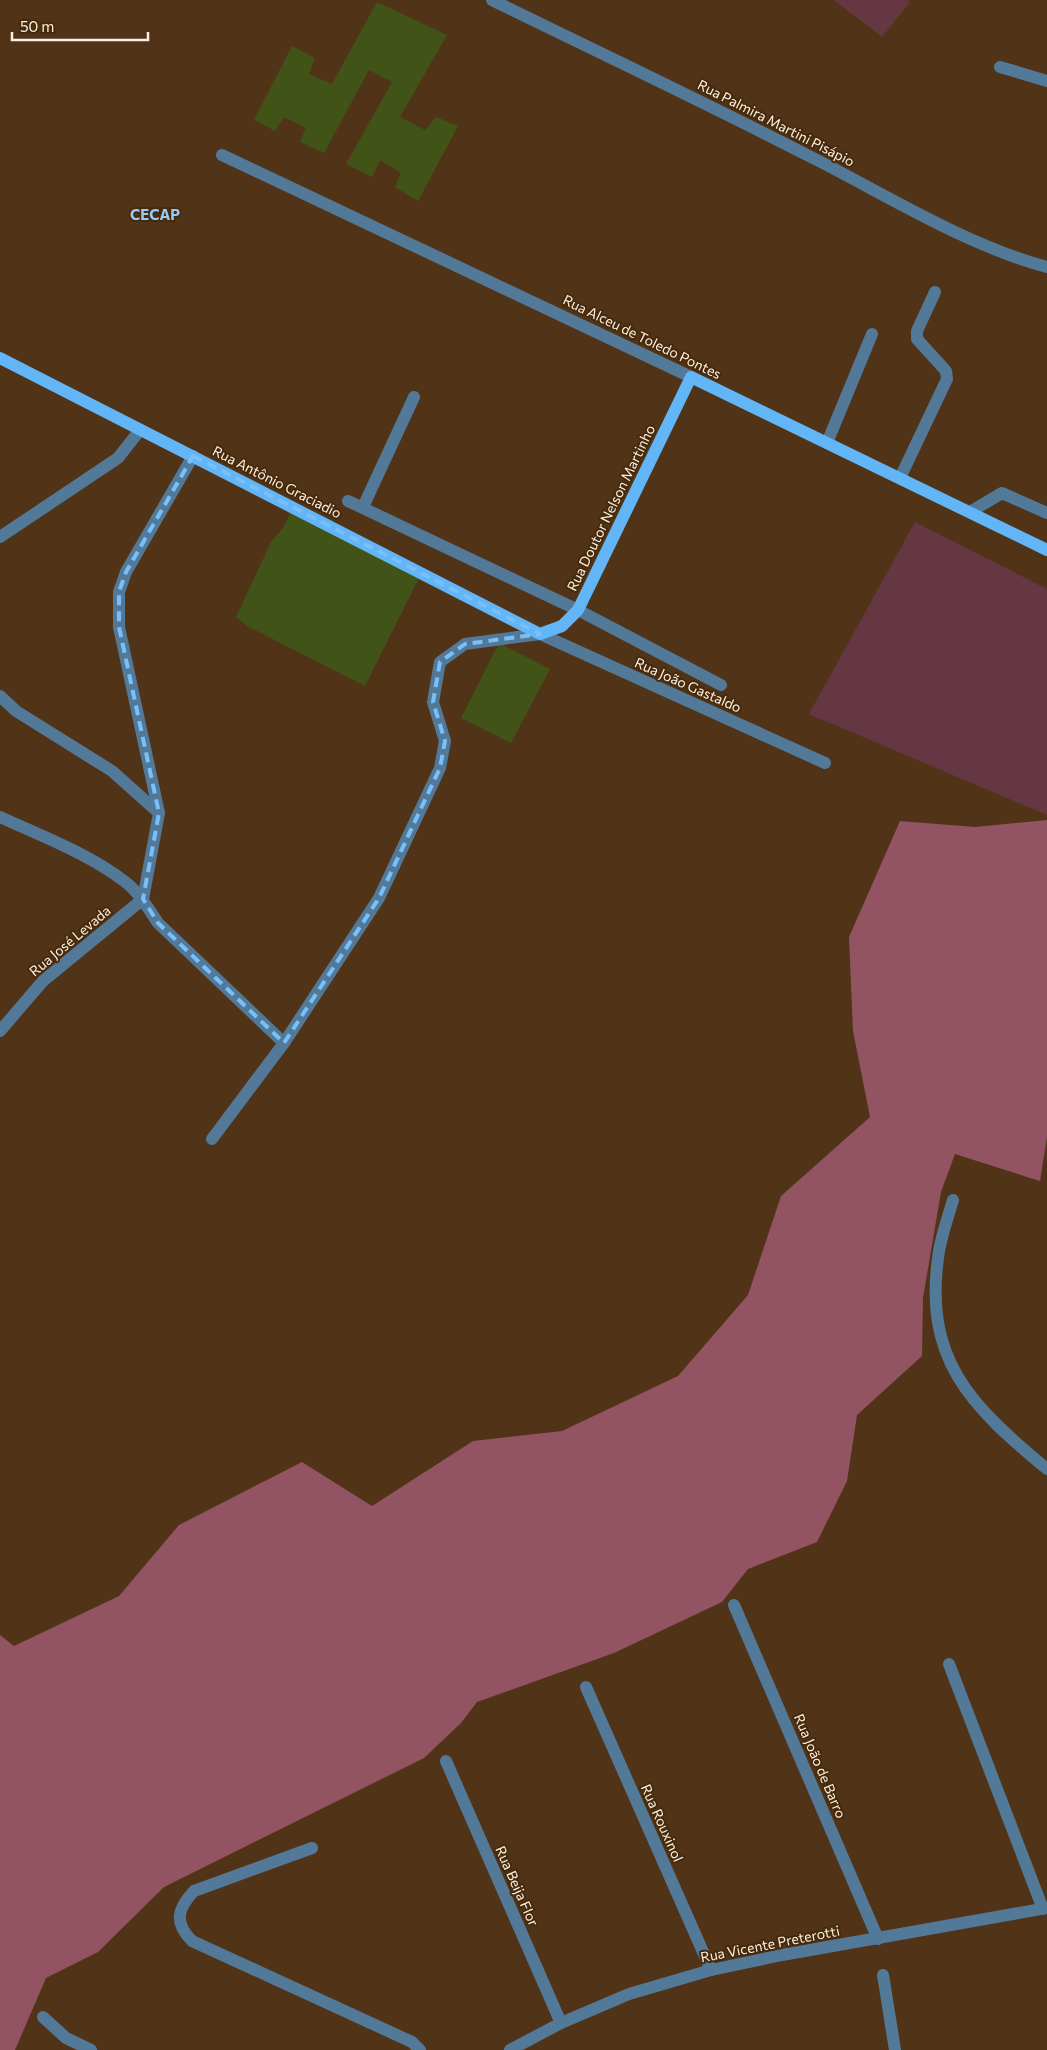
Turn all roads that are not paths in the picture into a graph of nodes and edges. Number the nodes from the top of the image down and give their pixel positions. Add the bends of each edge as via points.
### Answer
1 (492, 0) edge
2 (1000, 67) dead end
3 (1047, 81) edge
4 (222, 155) dead end
5 (1047, 267) edge
6 (935, 292) dead end
7 (872, 334) dead end
8 (0, 358) edge
9 (690, 377) junction
10 (414, 396) dead end
11 (140, 430) junction
12 (827, 443) junction
13 (193, 456) junction
14 (900, 478) junction
15 (348, 501) dead end
16 (363, 507) junction
17 (970, 512) junction
18 (1047, 513) edge
19 (0, 537) edge
20 (1047, 550) edge
21 (578, 610) junction
22 (540, 634) junction
23 (721, 685) dead end
24 (0, 696) edge
25 (825, 763) dead end
26 (159, 813) junction
27 (0, 816) edge
28 (143, 899) junction
29 (0, 1031) edge
30 (284, 1043) junction
31 (212, 1139) dead end
32 (953, 1200) dead end
33 (1047, 1469) edge
34 (734, 1605) dead end
35 (949, 1664) dead end
36 (586, 1687) dead end
37 (446, 1761) dead end
38 (312, 1848) dead end
39 (1045, 1908) edge
40 (878, 1939) junction
41 (711, 1970) junction
42 (883, 1975) dead end
43 (43, 2017) dead end
44 (561, 2023) junction
45 (91, 2050) edge
46 (420, 2050) edge
47 (510, 2050) edge
48 (896, 2050) edge

1 - 5 street, Rua Palmira Martini Pisápio via 755,128 974,240 1018,259
2 - 3 street
4 - 9 street, Rua Alceu de Toledo Pontes
6 - 14 street via 917,331 917,339 946,371 947,379
7 - 12 street
8 - 11 main road, Rua Antônio Graciadio
9 - 12 main road, Rua Alceu de Toledo Pontes
9 - 21 main road, Rua Doutor Nelson Martinho
10 - 16 street
11 - 13 main road, Rua Antônio Graciadio
11 - 19 street via 118,458
12 - 14 main road, Rua Alceu de Toledo Pontes
13 - 22 main road, Rua Antônio Graciadio
13 - 26 street via 126,572 119,592 119,627
14 - 17 main road, Rua Alceu de Toledo Pontes
15 - 16 street
16 - 21 street
17 - 18 street via 1002,494
17 - 20 main road, Rua Alceu de Toledo Pontes
21 - 22 main road, Rua Doutor Nelson Martinho via 562,626
21 - 23 street
22 - 25 street, Rua João Gastaldo
22 - 30 street via 465,644 440,662 433,702 445,741 440,768 379,898
24 - 26 street via 16,711 112,771
26 - 28 street
27 - 28 street via 84,857 125,881
28 - 29 street, Rua José Levada via 43,981
28 - 30 street via 158,923
30 - 31 street
32 - 33 street via 939,1251 936,1298 939,1335 949,1363 978,1406
34 - 40 street, Rua João de Barro
35 - 39 street
36 - 41 street, Rua Rouxinol
37 - 44 street, Rua Beija Flor
38 - 46 street via 194,1891 183,1903 179,1917 182,1931 192,1941 412,2042
39 - 40 street, Rua Vicente Preterotti
40 - 41 street, Rua Vicente Preterotti
41 - 44 street, Rua Vicente Preterotti via 629,1994
42 - 48 street
43 - 45 street via 66,2038
44 - 47 street, Rua Vicente Preterotti

